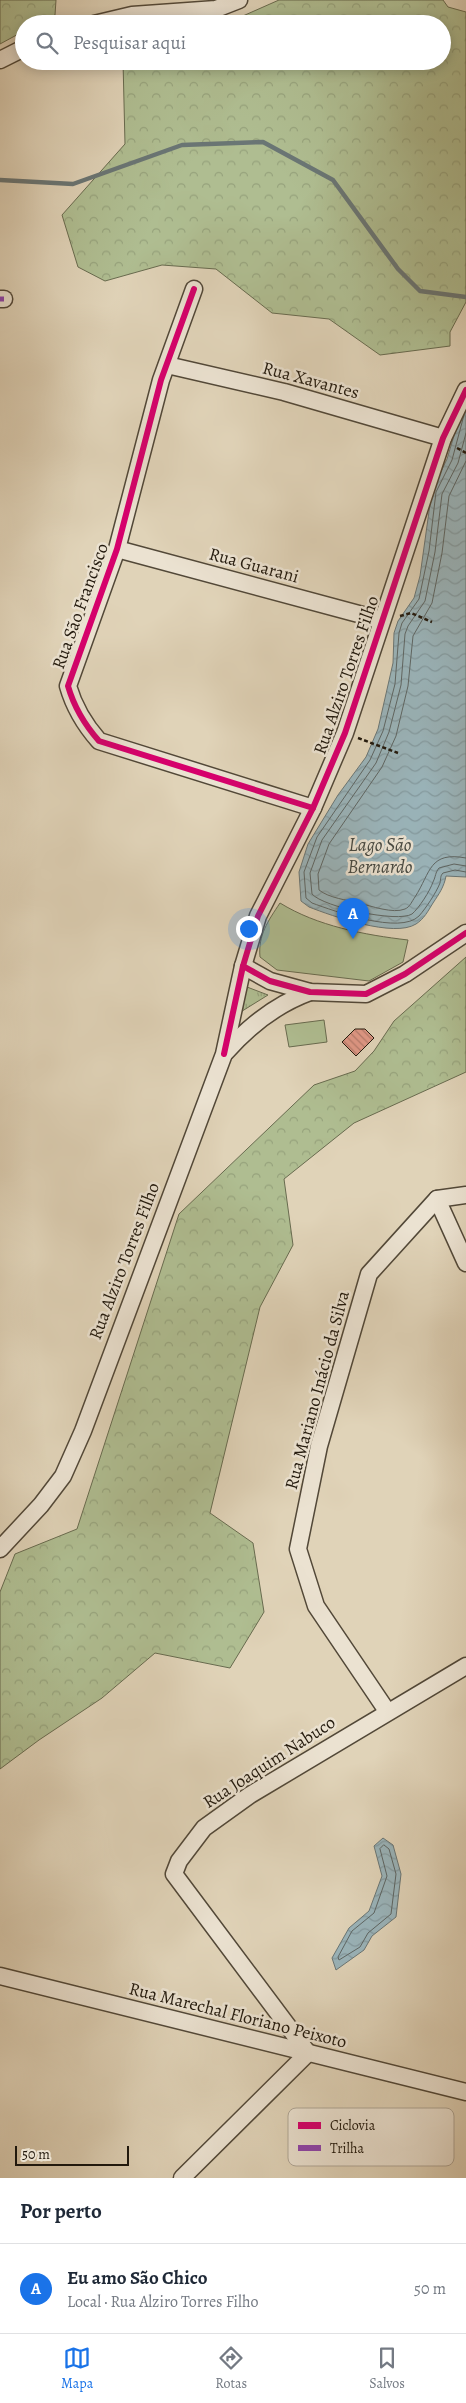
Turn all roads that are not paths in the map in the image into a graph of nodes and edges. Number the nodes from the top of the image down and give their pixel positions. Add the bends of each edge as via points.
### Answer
1 (238, 0) edge
2 (132, 15) edge
3 (15, 52) edge
4 (0, 60) edge
5 (194, 289) dead end
6 (167, 365) junction
7 (466, 390) edge
8 (443, 438) junction
9 (117, 549) junction
10 (381, 620) junction
11 (313, 808) junction
12 (466, 933) edge
13 (243, 966) junction
14 (310, 992) junction
15 (224, 1054) junction
16 (466, 1195) edge
17 (437, 1199) junction
18 (466, 1263) edge
19 (0, 1549) edge
20 (466, 1666) edge
21 (387, 1711) junction
22 (0, 1976) edge
23 (308, 2053) junction
24 (466, 2092) edge
25 (182, 2178) edge

1 - 2 street via 216,10
3 - 4 street
5 - 6 street, Rua São Francisco
6 - 8 street, Rua Xavantes via 284,392
6 - 9 street, Rua São Francisco
7 - 8 street, Rua Alziro Torres Filho
8 - 10 street, Rua Alziro Torres Filho
9 - 10 street, Rua Guarani
9 - 11 street, Rua São Francisco via 68,686 86,726 99,741
10 - 11 street, Rua Alziro Torres Filho via 345,733
11 - 13 street, Rua Alziro Torres Filho via 258,916
12 - 14 street via 405,974 366,994
13 - 14 street via 270,981
13 - 15 street, Rua Alziro Torres Filho
14 - 15 street via 288,1000 241,1035
15 - 19 street, Rua Alziro Torres Filho via 83,1431 63,1476
16 - 17 street
17 - 18 street
17 - 21 street, Rua Mariano Inácio da Silva via 369,1274 319,1446 298,1549 316,1606
20 - 21 street, Rua Joaquim Nabuco
21 - 23 street, Rua Joaquim Nabuco via 250,1795 204,1828 179,1861 174,1874
22 - 23 street, Rua Marechal Floriano Peixoto
23 - 24 street, Rua Marechal Floriano Peixoto
23 - 25 street

